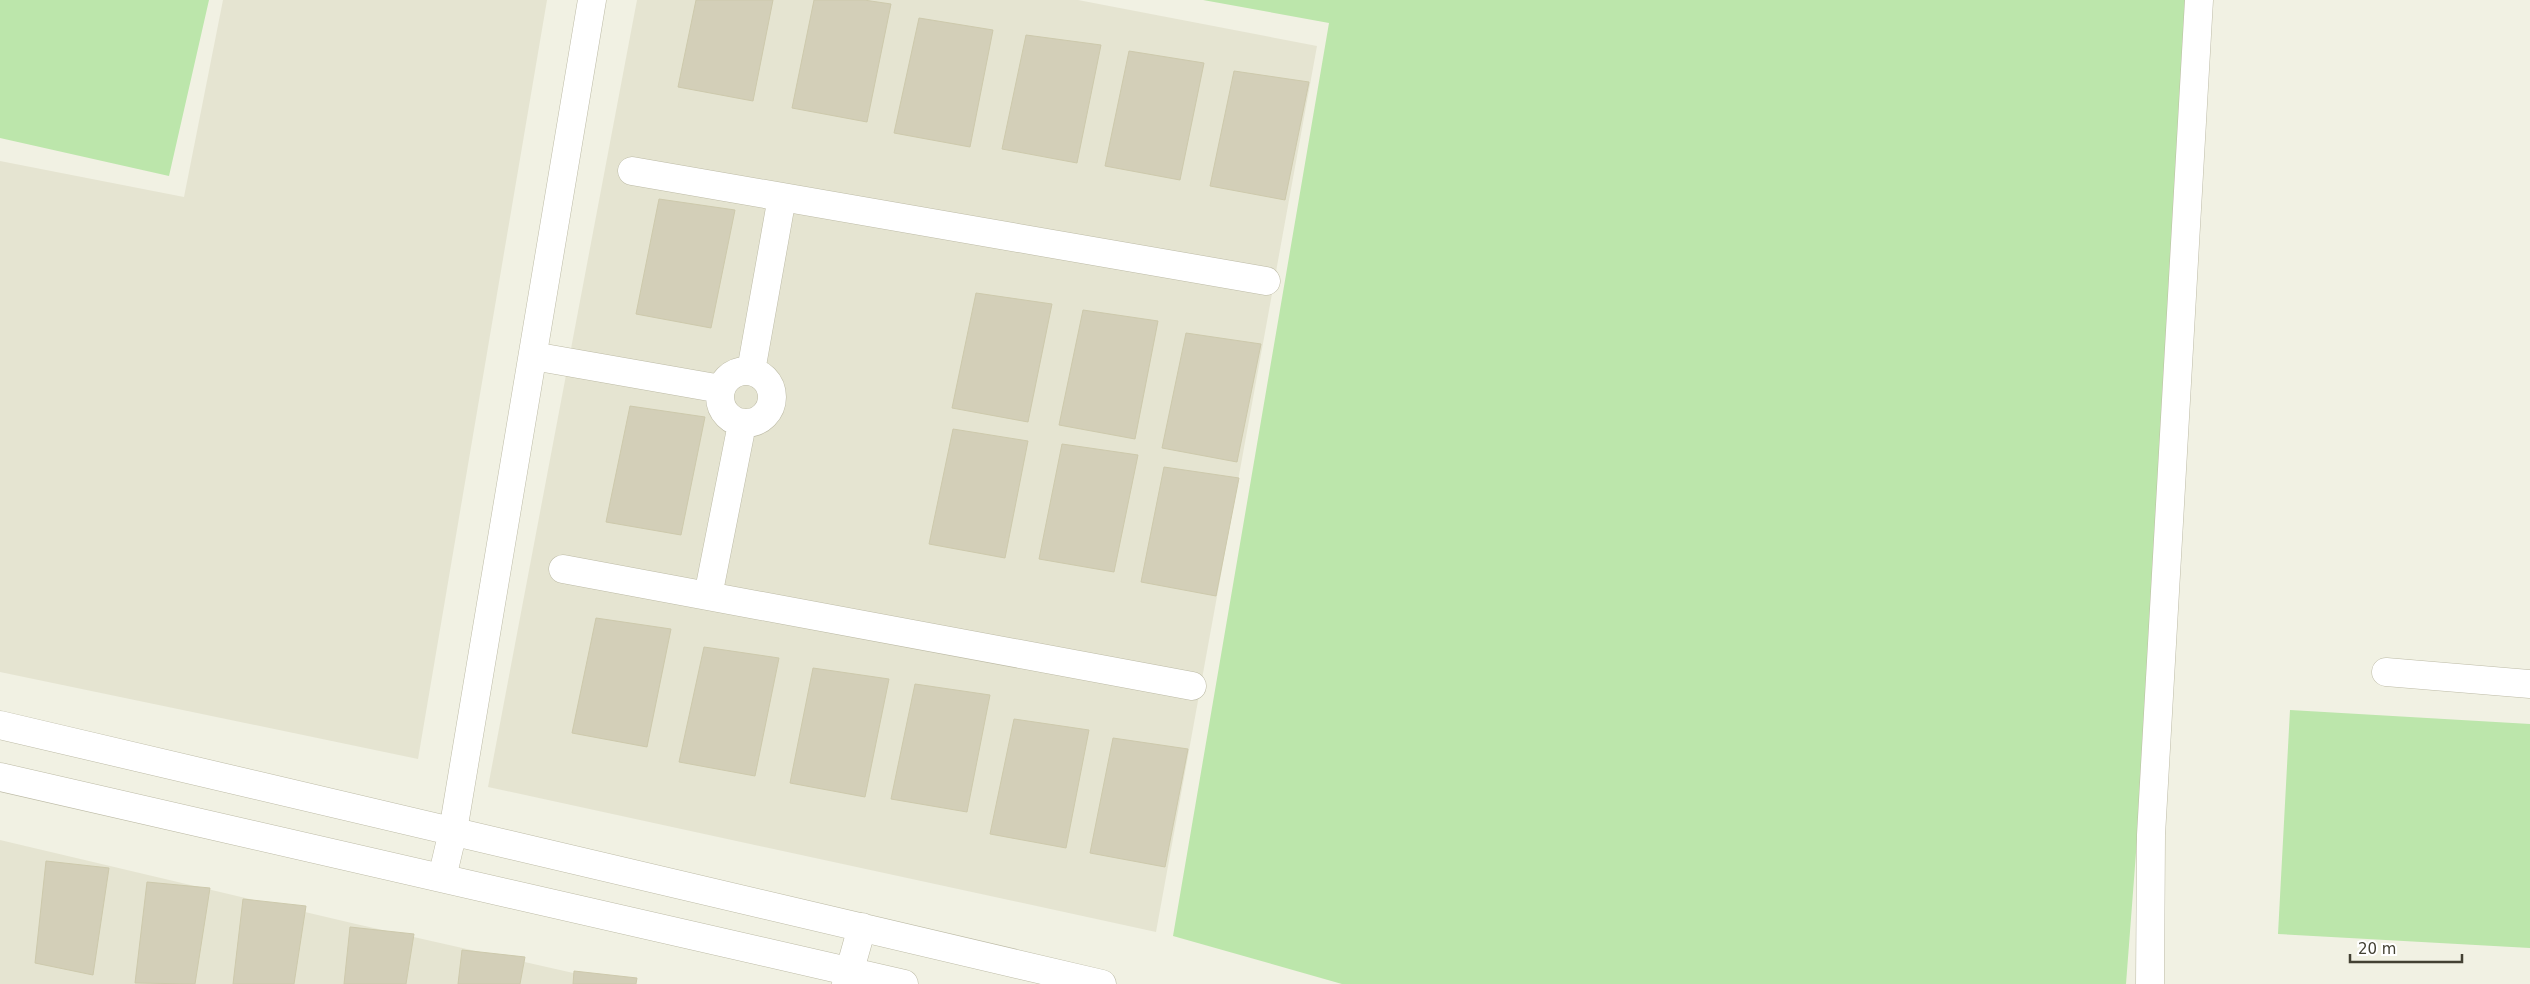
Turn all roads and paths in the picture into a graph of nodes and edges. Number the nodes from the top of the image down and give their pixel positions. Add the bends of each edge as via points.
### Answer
1 (592, 0) edge
2 (2199, 0) edge
3 (632, 171) dead end
4 (782, 197) junction
5 (1266, 281) dead end
6 (533, 356) junction
7 (751, 371) junction
8 (721, 389) junction
9 (742, 424) junction
10 (563, 569) dead end
11 (708, 596) junction
12 (2386, 672) dead end
13 (2530, 684) edge
14 (1192, 686) dead end
15 (0, 725) edge
16 (0, 777) edge
17 (453, 831) junction
18 (442, 878) junction
19 (862, 926) junction
20 (847, 977) edge
21 (904, 984) edge
22 (1102, 984) edge
23 (2150, 984) edge

1 - 6 street
2 - 23 street via 2151,835
3 - 4 street
4 - 5 street
4 - 7 street
6 - 8 street
6 - 17 street
7 - 8 street via 734,373
7 - 9 street via 766,380 772,404 762,418
8 - 9 street via 723,412
9 - 11 street
10 - 11 street
11 - 14 street
12 - 13 street
15 - 17 street
16 - 18 street
17 - 18 street
17 - 19 street
18 - 20 street
19 - 20 street
19 - 22 street
20 - 21 street

